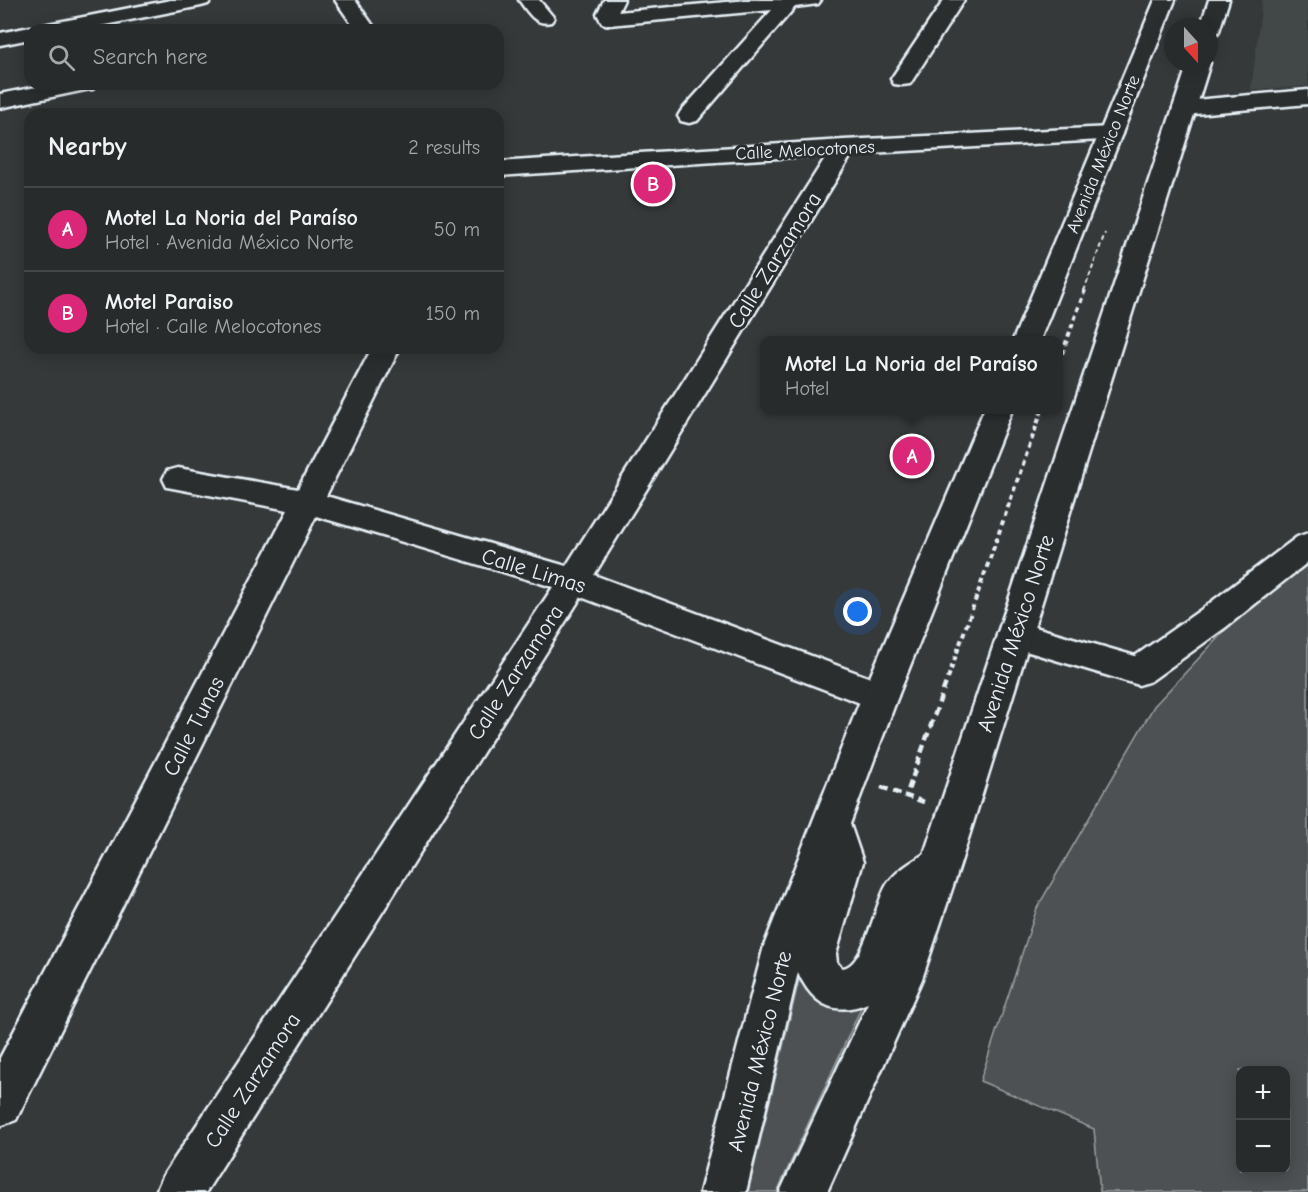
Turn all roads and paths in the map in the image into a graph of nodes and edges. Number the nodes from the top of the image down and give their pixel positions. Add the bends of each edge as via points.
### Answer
1 (201, 0) edge
2 (345, 0) edge
3 (529, 0) edge
4 (811, 0) edge
5 (954, 0) edge
6 (1165, 0) edge
7 (1219, 0) edge
8 (790, 1) edge
9 (611, 9) edge
10 (544, 18) dead end
11 (1213, 18) edge
12 (79, 24) edge
13 (359, 24) edge
14 (24, 34) edge
15 (0, 39) edge
16 (1195, 72) edge
17 (902, 79) dead end
18 (55, 90) edge
19 (1308, 97) edge
20 (0, 101) edge
21 (1184, 108) junction
22 (689, 116) dead end
23 (1111, 134) junction
24 (844, 147) junction
25 (504, 169) edge
26 (1028, 336) edge
27 (383, 354) edge
28 (996, 414) edge
29 (1041, 414) edge
30 (178, 479) dead end
31 (307, 502) junction
32 (1308, 545) edge
33 (574, 580) junction
34 (1014, 634) junction
35 (880, 696) junction
36 (956, 814) junction
37 (831, 825) junction
38 (940, 865) junction
39 (0, 1104) edge
40 (179, 1192) edge
41 (723, 1192) edge
42 (803, 1192) edge

1 - 12 street
2 - 13 street
3 - 10 street
4 - 8 street
5 - 17 street
6 - 23 street, Avenida México Norte
7 - 11 street
8 - 9 street
8 - 22 street
14 - 15 street
16 - 21 street, Avenida México Norte
18 - 20 street
19 - 21 street
21 - 34 street, Avenida México Norte
23 - 24 street, Calle Melocotones
23 - 26 street, Avenida México Norte
24 - 25 street, Calle Melocotones
24 - 33 street, Calle Zarzamora
27 - 31 street, Calle Tunas
28 - 35 street, Avenida México Norte
29 - 36 path via 906,796
30 - 31 street, Calle Limas
31 - 33 street, Calle Limas
31 - 39 street, Calle Tunas
32 - 34 street via 1140,671
33 - 35 street, Calle Limas
33 - 40 street, Calle Zarzamora
34 - 36 street, Avenida México Norte
35 - 37 street, Avenida México Norte
36 - 38 street, Avenida México Norte
37 - 38 street via 844,862 815,954 820,975 837,988 852,990 865,984 873,973 901,896
37 - 41 street, Avenida México Norte via 784,946
38 - 42 street, Avenida México Norte via 901,979

